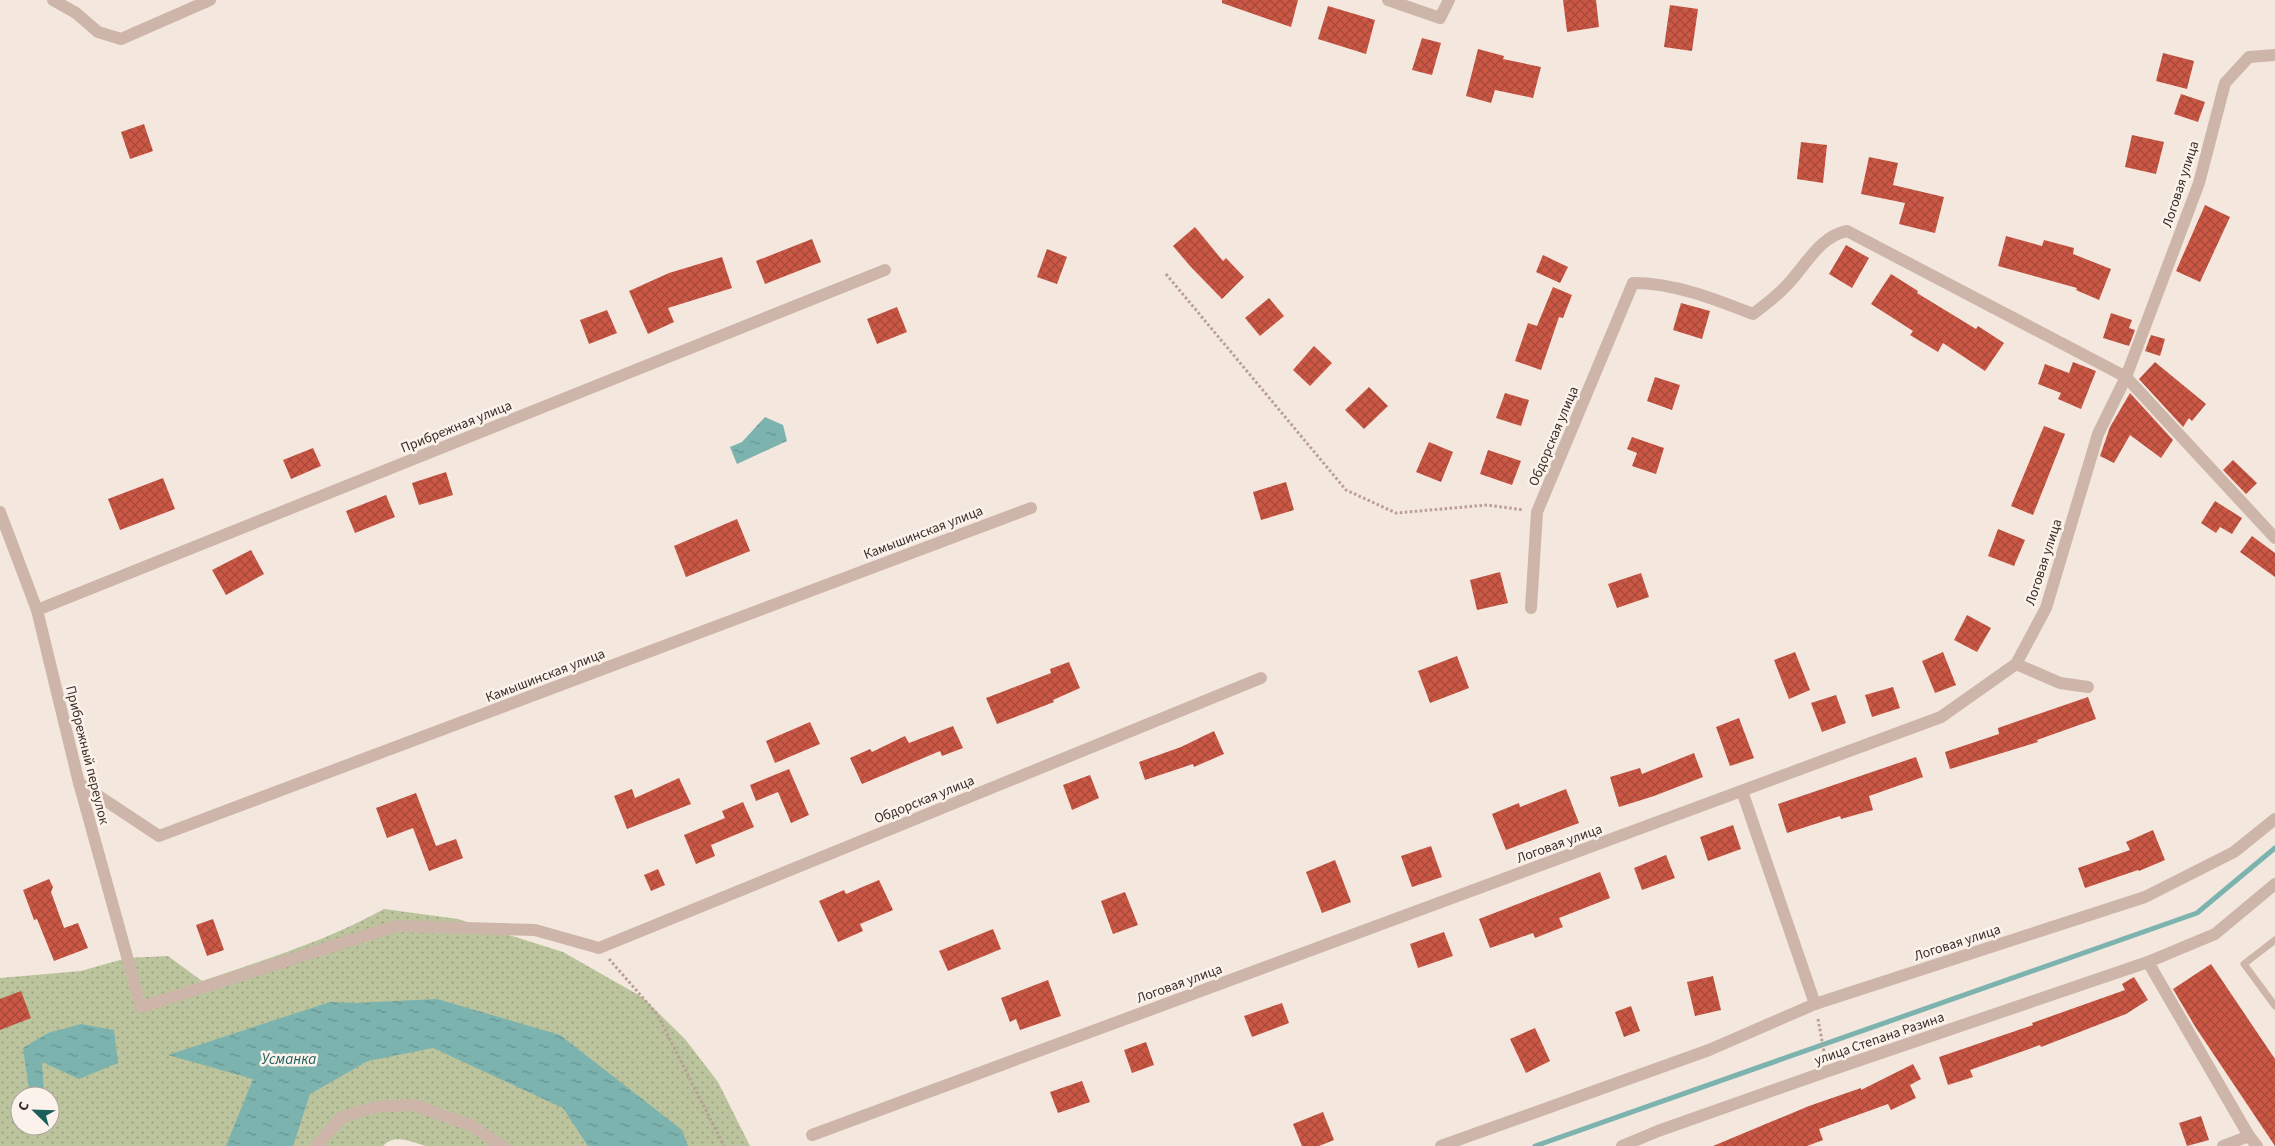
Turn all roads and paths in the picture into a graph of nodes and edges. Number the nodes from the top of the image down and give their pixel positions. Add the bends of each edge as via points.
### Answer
1 (53, 0) edge
2 (210, 0) edge
3 (1388, 0) edge
4 (1449, 0) edge
5 (2275, 55) edge
6 (885, 270) dead end
7 (1166, 274) dead end
8 (2126, 377) junction
9 (1031, 508) dead end
10 (0, 512) edge
11 (1537, 512) junction
12 (2275, 538) edge
13 (1531, 608) dead end
14 (37, 610) junction
15 (2016, 664) junction
16 (1261, 678) dead end
17 (2088, 687) dead end
18 (78, 783) junction
19 (1742, 791) junction
20 (2275, 819) edge
21 (2275, 884) edge
22 (2275, 940) edge
23 (599, 948) junction
24 (2148, 962) junction
25 (1815, 1004) junction
26 (2275, 1006) edge
27 (1828, 1071) junction
28 (812, 1135) dead end
29 (2249, 1136) junction
30 (316, 1146) edge
31 (504, 1146) edge
32 (724, 1146) edge
33 (1441, 1146) edge
34 (1622, 1146) edge
35 (2223, 1146) edge
36 (2258, 1146) edge

1 - 2 street via 76,13 98,32 121,39
3 - 4 street via 1440,18
5 - 8 street, Логовая улица via 2249,57 2225,82 2200,183
6 - 14 street, Прибрежная улица
7 - 11 path via 1346,490 1396,513 1487,505
8 - 11 street, Обдорская улица via 1847,231 1836,233 1820,246 1787,285 1753,314 1706,296 1648,283 1632,283
8 - 12 street
8 - 15 street, Логовая улица via 2098,434 2046,608
9 - 18 street, Камышинская улица via 159,836
10 - 14 street, Прибрежный переулок
11 - 13 street, Обдорская улица
14 - 18 street, Прибрежный переулок
15 - 17 street via 2060,683
15 - 19 street, Логовая улица via 1941,717
16 - 23 street, Обдорская улица
18 - 23 street, Прибрежный переулок via 141,1007 396,926 535,930
19 - 25 street
19 - 28 street, Логовая улица
20 - 25 street, Логовая улица via 2234,852 2146,897
21 - 24 street, улица Степана Разина via 2215,934
22 - 26 lane via 2244,964
23 - 32 path via 658,1014
24 - 27 street, улица Степана Разина
24 - 29 street
25 - 27 path
25 - 33 street, Логовая улица via 1709,1050
27 - 34 street, улица Степана Разина
29 - 35 street
29 - 36 street
30 - 31 street via 342,1117 376,1107 414,1105 470,1125

